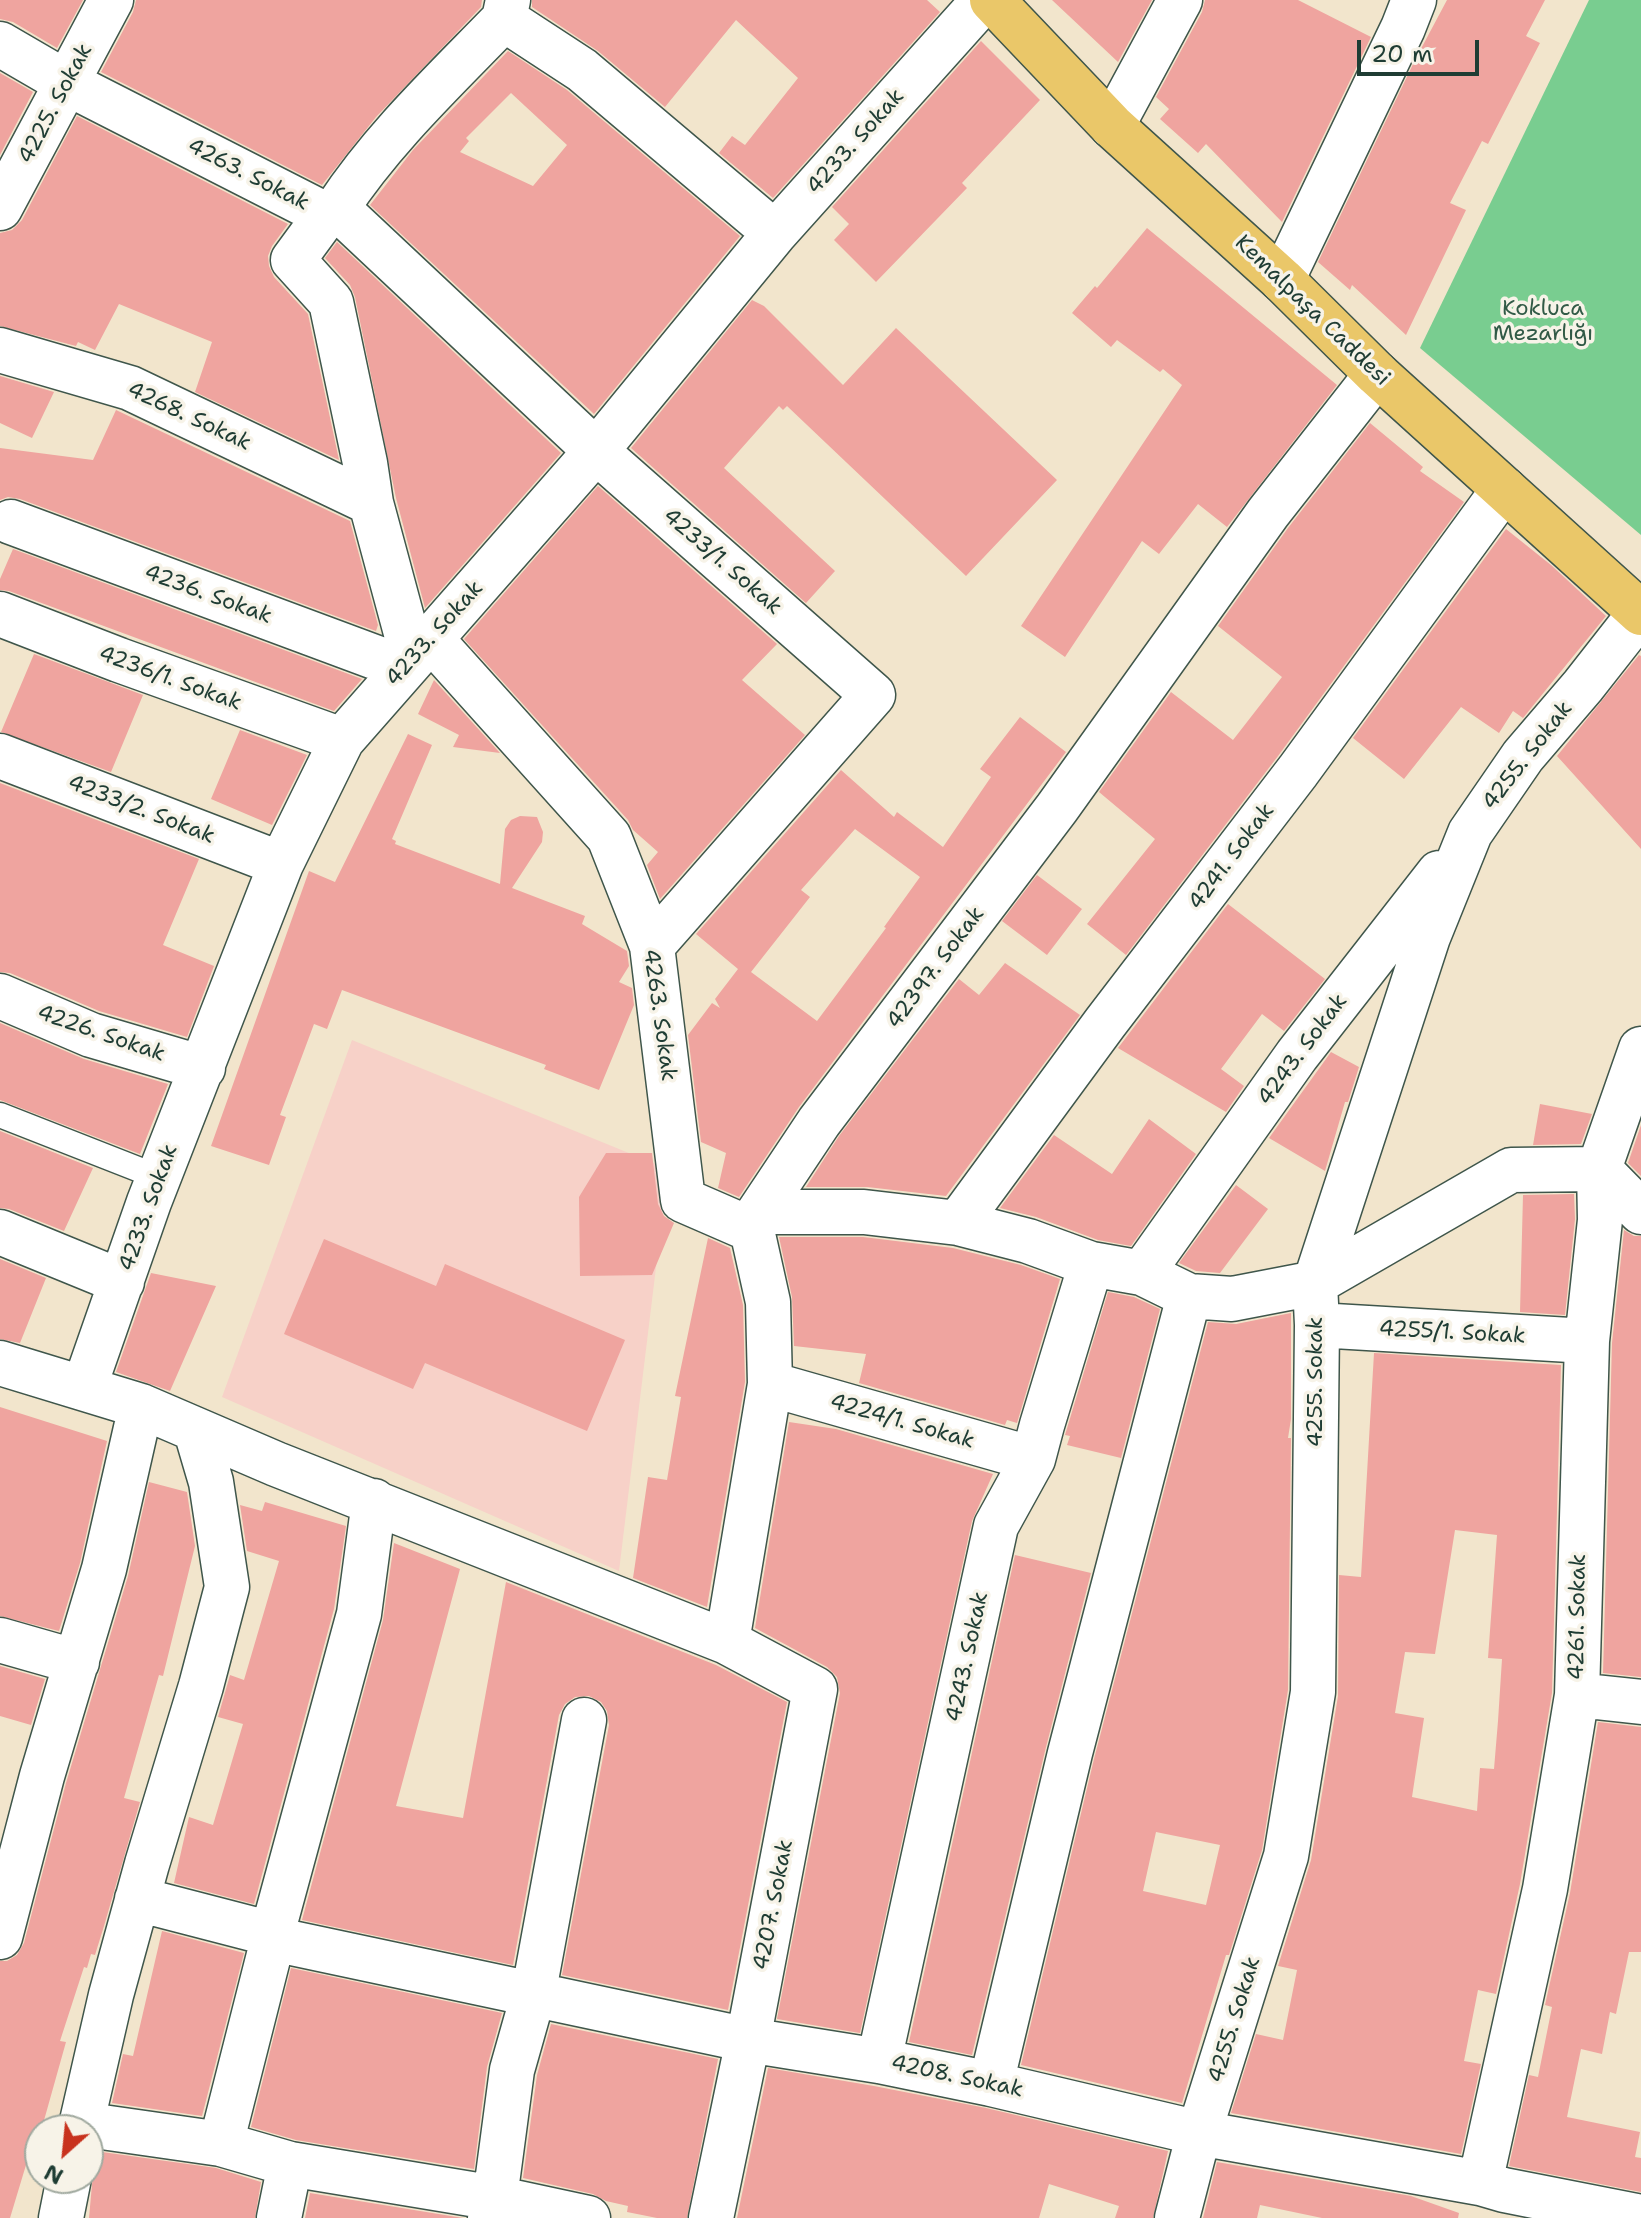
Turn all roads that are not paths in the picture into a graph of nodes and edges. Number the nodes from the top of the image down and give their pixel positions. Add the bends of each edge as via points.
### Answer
1 (111, 0) edge
2 (984, 0) edge
3 (992, 0) edge
4 (1180, 0) edge
5 (1414, 0) edge
6 (506, 10) edge
7 (0, 44) edge
8 (67, 83) junction
9 (1112, 126) junction
10 (0, 208) edge
11 (332, 212) junction
12 (775, 233) junction
13 (1282, 280) junction
14 (0, 350) edge
15 (1377, 374) junction
16 (596, 451) junction
17 (1504, 489) junction
18 (371, 503) junction
19 (4, 529) edge
20 (1641, 613) edge
21 (0, 614) edge
22 (416, 655) junction
23 (342, 740) junction
24 (0, 756) edge
25 (1470, 833) junction
26 (281, 864) junction
27 (652, 946) junction
28 (0, 996) edge
29 (1641, 1049) edge
30 (203, 1068) junction
31 (0, 1115) edge
32 (1599, 1169) junction
33 (158, 1177) junction
34 (1641, 1212) edge
35 (755, 1221) junction
36 (958, 1223) junction
37 (0, 1232) edge
38 (1091, 1264) junction
39 (1142, 1273) junction
40 (122, 1282) junction
41 (1189, 1296) junction
42 (1316, 1304) junction
43 (1587, 1341) junction
44 (0, 1363) edge
45 (770, 1384) junction
46 (84, 1388) junction
47 (141, 1406) junction
48 (196, 1431) junction
49 (1033, 1459) junction
50 (374, 1501) junction
51 (0, 1640) edge
52 (727, 1642) junction
53 (77, 1662) junction
54 (1577, 1695) junction
55 (1641, 1702) edge
56 (584, 1720) dead end
57 (137, 1899) junction
58 (272, 1936) junction
59 (0, 1937) edge
60 (533, 1996) junction
61 (748, 2040) junction
62 (879, 2061) junction
63 (991, 2084) junction
64 (84, 2114) edge
65 (104, 2130) edge
66 (1199, 2133) junction
67 (221, 2144) junction
68 (290, 2164) junction
69 (66, 2194) edge
70 (1494, 2197) edge
71 (492, 2208) edge
72 (1641, 2217) edge
73 (61, 2218) edge
74 (279, 2218) edge
75 (588, 2218) edge
76 (711, 2218) edge
77 (1177, 2218) edge

1 - 8 street, 4225. Sokak
2 - 12 street, 4233. Sokak
3 - 9 main road, Kemalpaşa Caddesi
4 - 9 street
5 - 13 street
6 - 11 street via 395,132
6 - 12 street
7 - 8 street, 4263. Sokak
8 - 10 street, 4225. Sokak
8 - 11 street, 4263. Sokak
9 - 13 main road, Kemalpaşa Caddesi
11 - 16 street, 4233/1. Sokak
11 - 18 street, 4263. Sokak via 293,260 331,302
12 - 16 street, 4233. Sokak
13 - 15 main road, Kemalpaşa Caddesi
14 - 18 street, 4268. Sokak via 130,388
15 - 17 main road, Kemalpaşa Caddesi
15 - 35 street, 42397. Sokak via 1268,513 1057,808 819,1122
16 - 22 street, 4233. Sokak
16 - 27 street, 4233/1. Sokak via 873,695
17 - 20 main road, Kemalpaşa Caddesi
17 - 36 street, 4241. Sokak
18 - 22 street, 4263. Sokak
19 - 22 street, 4236. Sokak
20 - 25 street, 4255. Sokak via 1523,756
21 - 23 street, 4236/1. Sokak
22 - 23 street, 4233. Sokak
22 - 27 street, 4263. Sokak via 609,837
23 - 26 street, 4233. Sokak
24 - 26 street, 4233/2. Sokak
25 - 39 street, 4243. Sokak via 1297,1055
25 - 42 street, 4255. Sokak via 1428,937
26 - 30 street, 4233. Sokak
27 - 35 street, 4263. Sokak via 683,1200
28 - 30 street, 4226. Sokak via 91,1035
29 - 32 street, 4261. Sokak
30 - 33 street, 4233. Sokak
31 - 33 lane
32 - 34 street
32 - 42 street via 1511,1170
32 - 43 street, 4261. Sokak via 1600,1220
33 - 40 street, 4233. Sokak
35 - 36 street via 864,1212
35 - 45 street via 768,1302
36 - 38 street
37 - 40 street
38 - 39 street
38 - 49 street, 4243. Sokak
39 - 41 street
40 - 46 street, 4233. Sokak
41 - 42 street
41 - 63 street
42 - 43 street, 4255/1. Sokak
42 - 66 street, 4255. Sokak via 1313,1692 1286,1856
43 - 54 street, 4261. Sokak
44 - 46 street
45 - 49 street, 4224/1. Sokak
45 - 52 street
46 - 47 street
47 - 48 street
47 - 53 street
48 - 50 street
48 - 57 street via 211,1482 227,1587
49 - 62 street, 4243. Sokak via 996,1526
50 - 52 street
50 - 58 street via 359,1614
51 - 53 street
52 - 61 street, 4207. Sokak via 815,1689
53 - 59 street
54 - 55 street
54 - 70 street, 4261. Sokak
56 - 60 street
57 - 58 street, 4208. Sokak
57 - 64 street
58 - 60 street, 4208. Sokak
58 - 67 street
60 - 61 street, 4208. Sokak
60 - 71 street via 512,2070
61 - 62 street, 4208. Sokak
61 - 76 street, 4207. Sokak
62 - 63 street, 4208. Sokak
63 - 66 street, 4208. Sokak
65 - 67 street
66 - 70 street, 4208. Sokak
66 - 77 street, 4255. Sokak
67 - 68 street
68 - 71 street
68 - 74 street
69 - 73 street
70 - 72 street, 4208. Sokak
71 - 75 street

